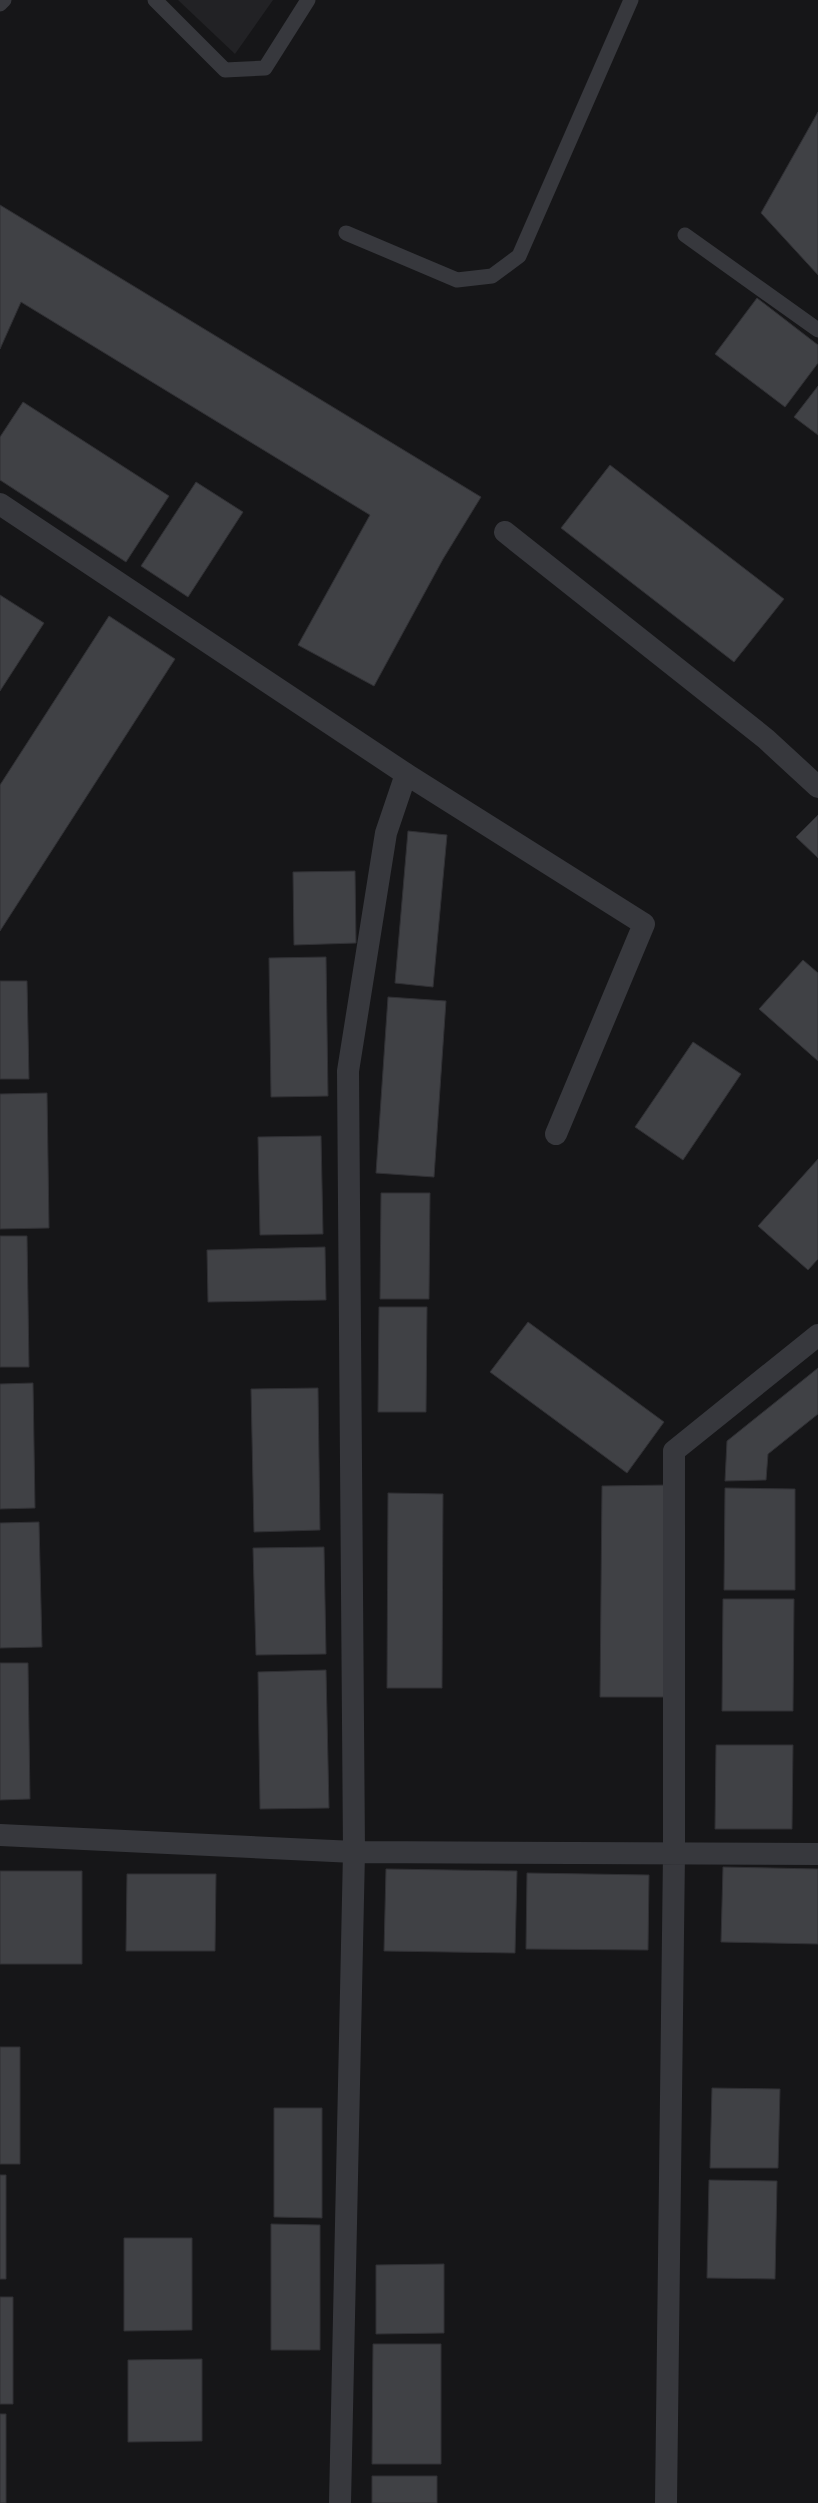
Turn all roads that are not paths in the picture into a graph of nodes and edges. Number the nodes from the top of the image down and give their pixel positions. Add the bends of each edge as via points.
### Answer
1 (4, 0) edge
2 (155, 0) edge
3 (308, 0) edge
4 (631, 0) edge
5 (0, 4) edge
6 (346, 233) dead end
7 (685, 235) dead end
8 (818, 330) edge
9 (0, 504) edge
10 (505, 532) dead end
11 (406, 774) junction
12 (818, 787) edge
13 (556, 1134) dead end
14 (818, 1335) edge
15 (0, 1835) edge
16 (354, 1852) junction
17 (674, 1853) junction
18 (818, 1854) edge
19 (340, 2503) edge
20 (666, 2503) edge

1 - 5 lane
2 - 3 lane via 225,70 265,68
4 - 6 lane via 519,256 492,276 457,280
7 - 8 lane
9 - 11 street
10 - 12 street via 766,739
11 - 13 street via 644,924
11 - 16 street via 386,833 348,1071
14 - 17 street via 674,1451
15 - 16 street
16 - 17 street
16 - 19 street
17 - 18 street
17 - 20 street

